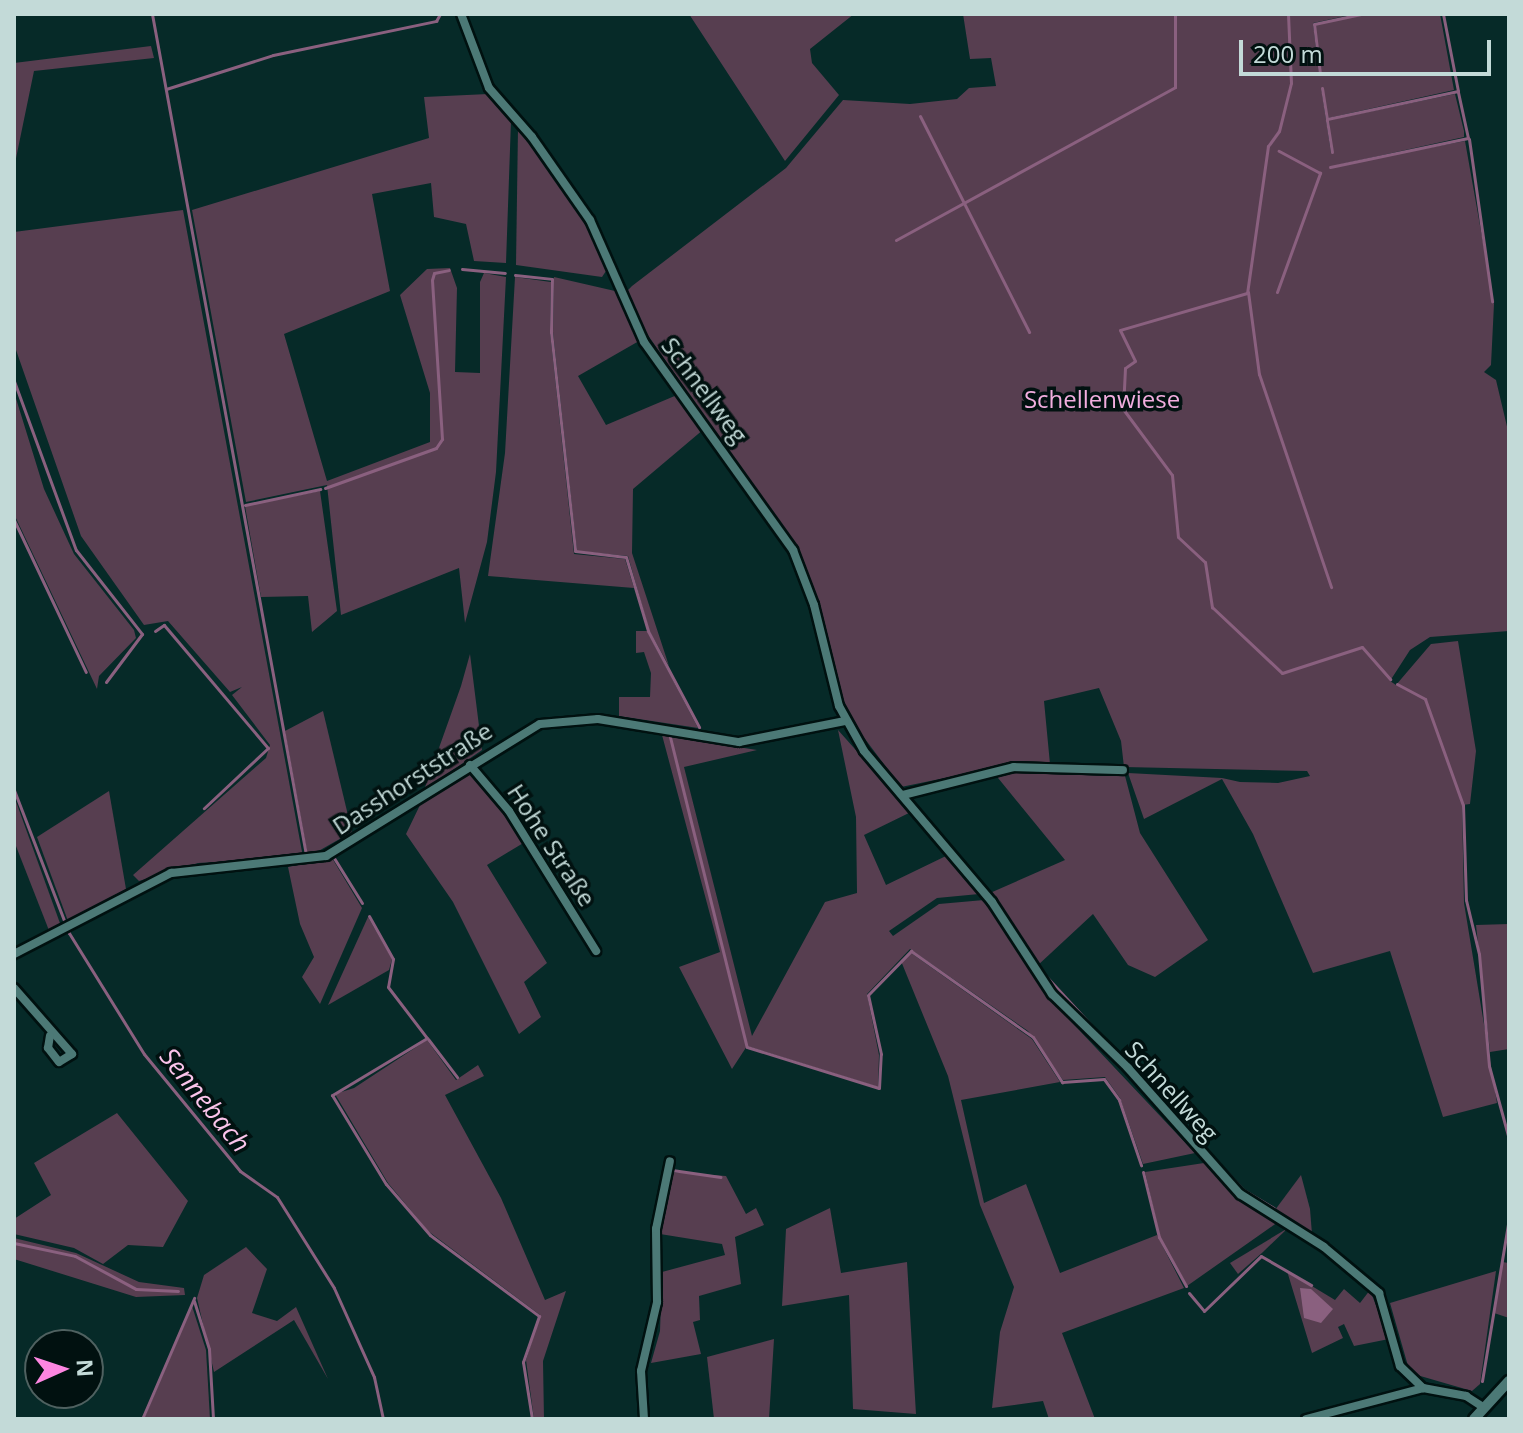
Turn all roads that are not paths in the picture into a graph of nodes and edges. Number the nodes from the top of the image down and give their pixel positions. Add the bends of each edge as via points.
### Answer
1 (461, 14) edge
2 (845, 721) junction
3 (470, 765) junction
4 (1123, 770) dead end
5 (903, 795) junction
6 (596, 951) dead end
7 (14, 954) edge
8 (14, 988) edge
9 (50, 1036) dead end
10 (670, 1161) dead end
11 (1509, 1381) edge
12 (1423, 1388) junction
13 (1483, 1407) junction
14 (644, 1419) edge
15 (1306, 1419) edge
16 (1474, 1419) edge

1 - 2 street, Schnellweg via 489,88 532,137 590,220 644,342 793,550
2 - 3 street, Dasshorststraße via 739,742 570,718 520,733
2 - 5 street, Schnellweg
3 - 6 street, Hohe Straße via 509,811
3 - 7 street, Dasshorststraße via 326,856 171,873
4 - 5 street via 1014,767
5 - 12 street, Schnellweg via 992,902 1052,994 1128,1068 1240,1194 1324,1247 1379,1293 1400,1366
8 - 9 street
10 - 14 street via 656,1229 657,1302 641,1371
11 - 13 street
12 - 13 street via 1466,1396
12 - 15 street
13 - 16 street

